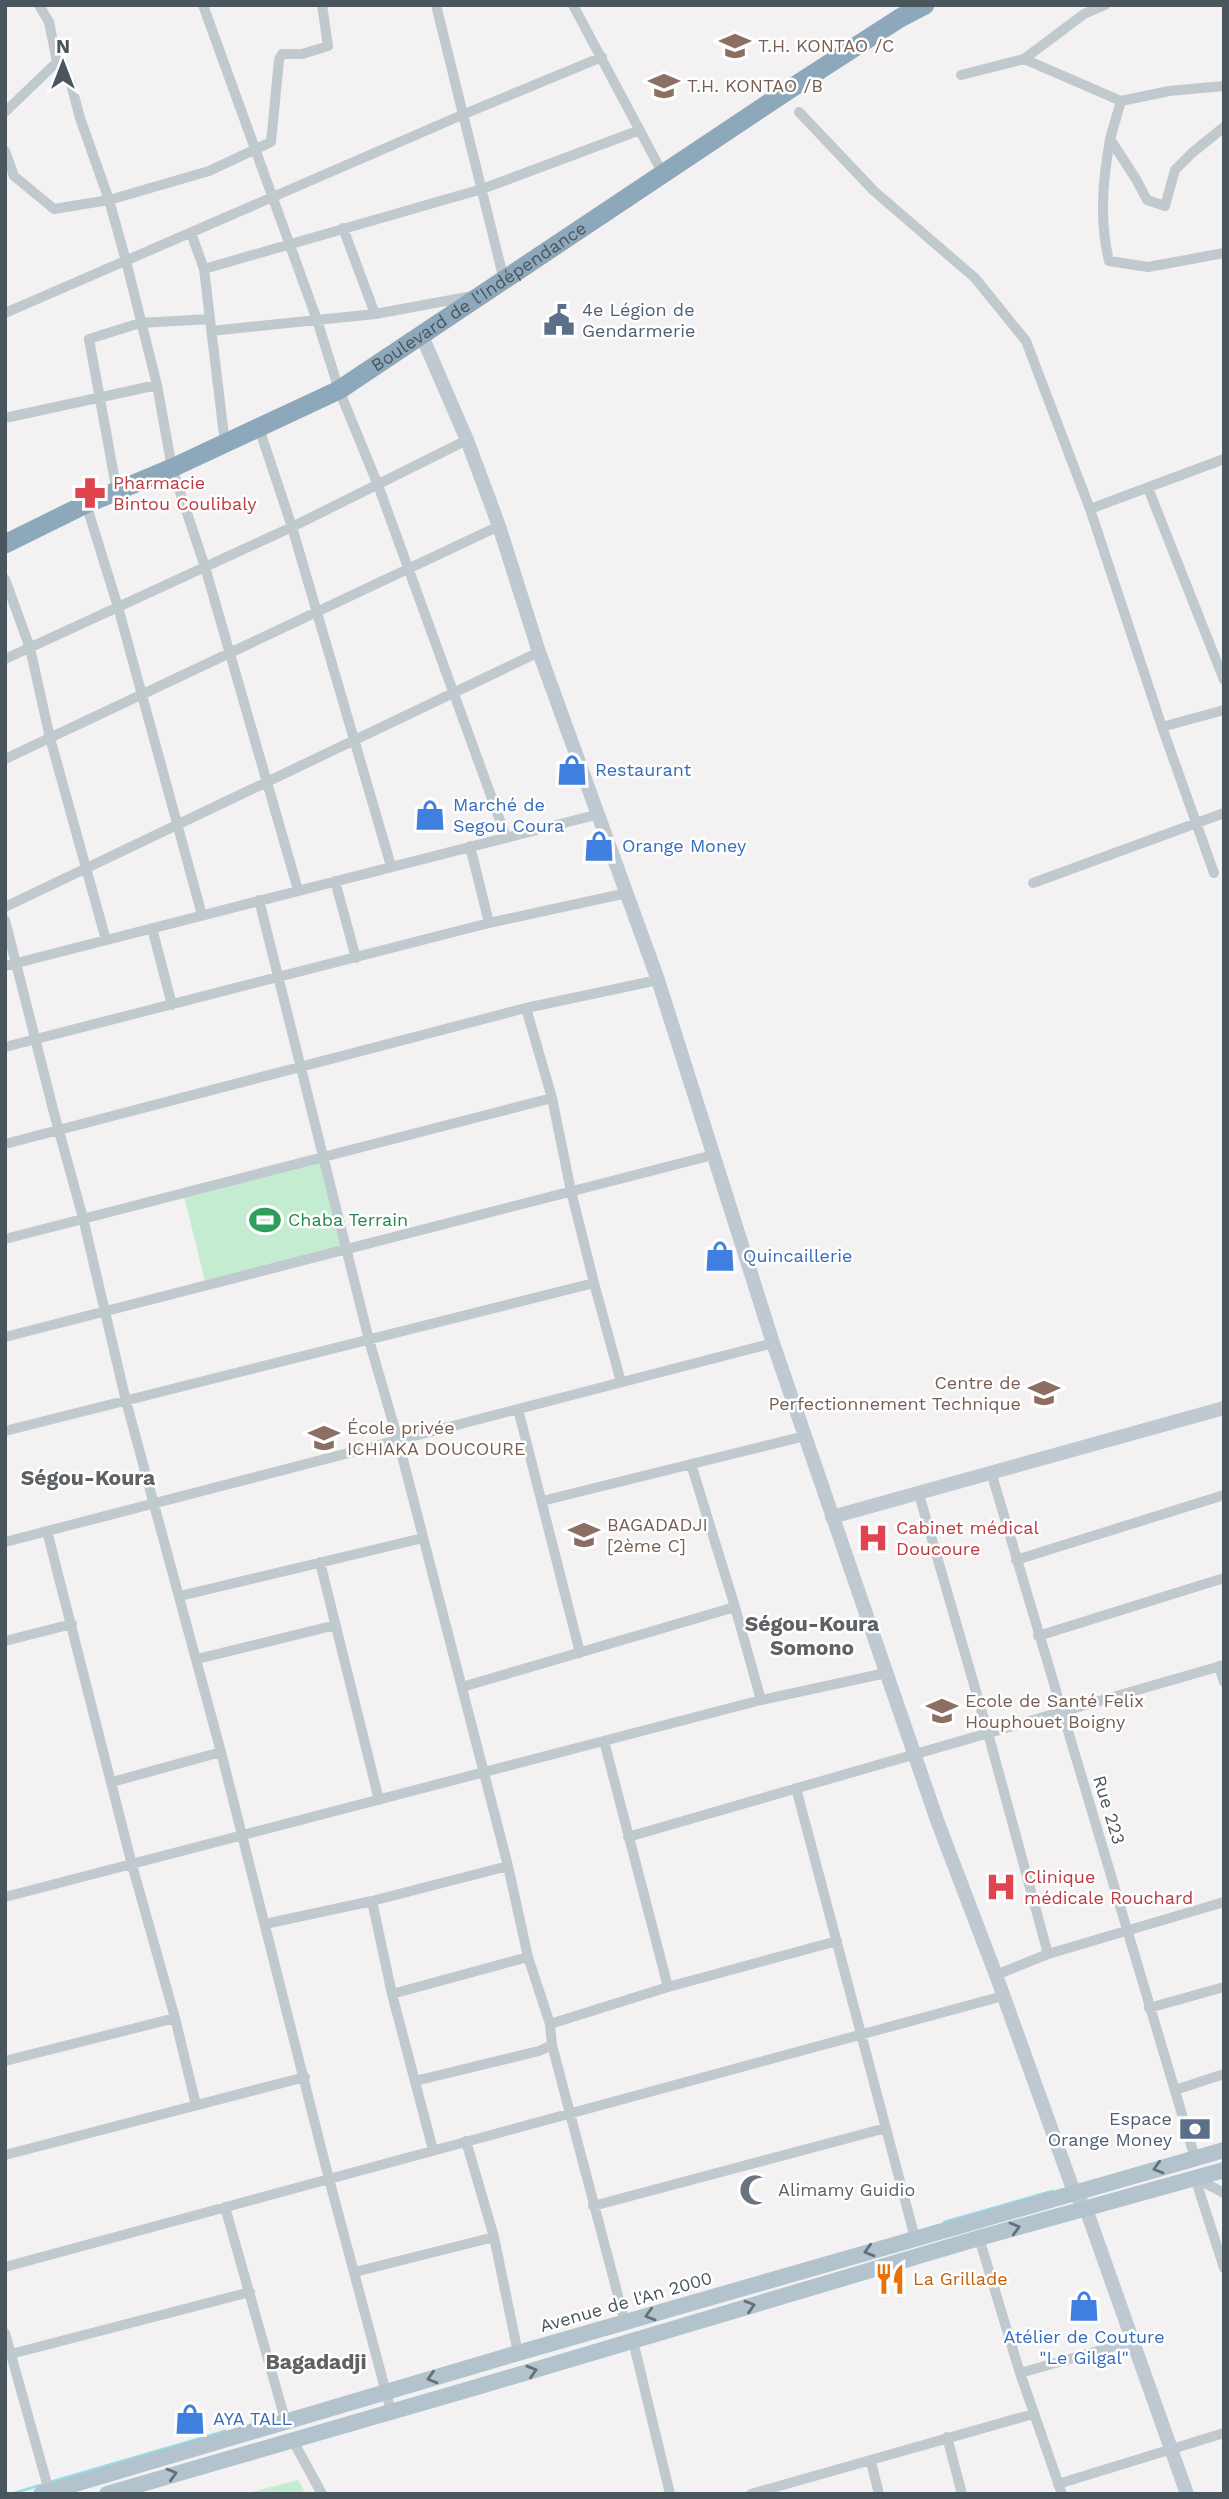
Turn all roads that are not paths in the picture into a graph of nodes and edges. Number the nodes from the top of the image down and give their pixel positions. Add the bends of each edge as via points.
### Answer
1 (39, 5) edge
2 (203, 5) edge
3 (322, 5) edge
4 (436, 5) edge
5 (573, 5) edge
6 (925, 5) edge
7 (1105, 5) edge
8 (906, 12) edge
9 (602, 57) junction
10 (1024, 59) junction
11 (57, 62) junction
12 (961, 75) dead end
13 (1224, 86) edge
14 (1121, 102) junction
15 (5, 112) edge
16 (800, 112) dead end
17 (462, 115) junction
18 (1224, 127) edge
19 (640, 130) junction
20 (1110, 139) junction
21 (255, 149) junction
22 (5, 151) edge
23 (663, 174) junction
24 (10, 178) edge
25 (482, 189) junction
26 (273, 197) junction
27 (108, 200) junction
28 (342, 229) junction
29 (191, 233) junction
30 (290, 244) junction
31 (1224, 253) edge
32 (126, 261) junction
33 (204, 269) junction
34 (504, 280) junction
35 (483, 294) junction
36 (5, 313) edge
37 (374, 314) junction
38 (210, 319) junction
39 (317, 320) junction
40 (140, 323) junction
41 (211, 331) junction
42 (422, 336) junction
43 (157, 385) junction
44 (339, 390) junction
45 (99, 399) junction
46 (5, 418) edge
47 (259, 428) junction
48 (467, 440) junction
49 (225, 443) junction
50 (1224, 459) edge
51 (173, 468) junction
52 (378, 485) junction
53 (1148, 488) junction
54 (117, 492) junction
55 (86, 505) junction
56 (1090, 509) junction
57 (499, 526) junction
58 (292, 527) junction
59 (5, 544) edge
60 (205, 567) junction
61 (408, 569) junction
62 (5, 579) edge
63 (118, 607) junction
64 (317, 612) junction
65 (30, 648) junction
66 (539, 652) junction
67 (230, 653) junction
68 (5, 659) edge
69 (1224, 680) edge
70 (453, 693) junction
71 (142, 694) junction
72 (1224, 710) edge
73 (1162, 727) junction
74 (50, 738) junction
75 (354, 740) junction
76 (5, 759) edge
77 (267, 782) junction
78 (1224, 813) edge
79 (599, 814) junction
80 (1196, 823) junction
81 (177, 825) junction
82 (506, 837) junction
83 (470, 846) junction
84 (391, 866) junction
85 (87, 868) junction
86 (1214, 873) dead end
87 (335, 881) junction
88 (1033, 883) dead end
89 (298, 890) junction
90 (626, 893) junction
91 (260, 900) junction
92 (5, 907) edge
93 (202, 915) junction
94 (5, 920) edge
95 (489, 923) junction
96 (152, 928) junction
97 (106, 940) junction
98 (356, 958) junction
99 (11, 965) edge
100 (279, 977) junction
101 (658, 980) junction
102 (172, 1004) junction
103 (526, 1008) junction
104 (35, 1040) junction
105 (5, 1047) edge
106 (302, 1067) junction
107 (552, 1098) junction
108 (58, 1130) junction
109 (5, 1144) edge
110 (713, 1155) junction
111 (323, 1156) junction
112 (571, 1191) junction
113 (83, 1218) junction
114 (5, 1239) edge
115 (346, 1249) junction
116 (594, 1283) junction
117 (104, 1311) junction
118 (5, 1337) edge
119 (369, 1340) junction
120 (773, 1343) junction
121 (621, 1382) junction
122 (126, 1401) junction
123 (1224, 1408) edge
124 (518, 1409) junction
125 (5, 1432) edge
126 (805, 1436) junction
127 (398, 1440) junction
128 (691, 1464) junction
129 (991, 1472) junction
130 (918, 1492) junction
131 (1224, 1496) edge
132 (542, 1501) junction
133 (155, 1503) junction
134 (832, 1517) junction
135 (47, 1531) junction
136 (423, 1538) junction
137 (5, 1542) edge
138 (1016, 1560) junction
139 (320, 1562) junction
140 (1224, 1578) edge
141 (180, 1596) junction
142 (736, 1607) junction
143 (72, 1624) junction
144 (336, 1625) junction
145 (1038, 1636) junction
146 (5, 1641) edge
147 (580, 1653) junction
148 (197, 1659) junction
149 (1221, 1665) edge
150 (886, 1673) junction
151 (1224, 1682) edge
152 (462, 1687) junction
153 (761, 1700) junction
154 (1061, 1712) junction
155 (988, 1733) junction
156 (604, 1741) junction
157 (221, 1752) junction
158 (914, 1755) junction
159 (483, 1773) junction
160 (112, 1782) junction
161 (796, 1788) junction
162 (379, 1800) junction
163 (242, 1836) junction
164 (628, 1837) junction
165 (132, 1864) junction
166 (508, 1866) junction
167 (5, 1897) edge
168 (372, 1901) junction
169 (1224, 1902) edge
170 (265, 1924) junction
171 (1126, 1929) junction
172 (836, 1941) junction
173 (1048, 1954) junction
174 (528, 1956) junction
175 (996, 1975) junction
176 (668, 1987) junction
177 (1224, 1987) edge
178 (392, 1994) junction
179 (1003, 1996) junction
180 (1149, 2008) junction
181 (175, 2018) junction
182 (550, 2024) junction
183 (860, 2034) junction
184 (552, 2045) junction
185 (5, 2061) edge
186 (1224, 2074) edge
187 (305, 2077) junction
188 (415, 2081) junction
189 (1175, 2090) junction
190 (196, 2105) junction
191 (571, 2113) junction
192 (886, 2128) junction
193 (466, 2141) junction
194 (433, 2150) junction
195 (1224, 2150) edge
196 (5, 2155) edge
197 (1195, 2158) junction
198 (1224, 2170) edge
199 (1195, 2178) junction
200 (329, 2179) junction
201 (1074, 2192) junction
202 (1224, 2193) edge
203 (593, 2206) junction
204 (225, 2207) junction
205 (1086, 2209) junction
206 (494, 2237) junction
207 (915, 2238) junction
208 (979, 2238) junction
209 (5, 2267) edge
210 (1224, 2268) edge
211 (355, 2272) junction
212 (250, 2292) junction
213 (625, 2322) junction
214 (5, 2333) edge
215 (633, 2341) junction
216 (1133, 2342) junction
217 (518, 2353) junction
218 (11, 2354) junction
219 (1020, 2373) junction
220 (386, 2392) junction
221 (391, 2411) junction
222 (1033, 2414) junction
223 (286, 2423) junction
224 (1224, 2433) edge
225 (947, 2437) junction
226 (292, 2439) junction
227 (1171, 2449) junction
228 (871, 2462) junction
229 (793, 2488) edge
230 (1060, 2489) edge
231 (45, 2493) edge
232 (107, 2494) edge
233 (321, 2494) edge
234 (670, 2494) edge
235 (751, 2494) edge
236 (880, 2494) edge
237 (962, 2494) edge
238 (1187, 2494) edge

1 - 11 street via 49,22
2 - 21 street
3 - 21 street via 328,46 282,54 271,142
4 - 17 street
5 - 9 street
6 - 8 highway, Boulevard de l'Indépendance
7 - 10 street via 1084,14
8 - 23 highway, Boulevard de l'Indépendance
9 - 17 street
9 - 19 street
10 - 12 street
10 - 14 street
11 - 15 street
11 - 27 street via 71,84
13 - 14 street
14 - 20 street
16 - 56 street via 874,191 975,278 1026,341
17 - 25 street
17 - 26 street
18 - 20 street via 1175,170 1165,206 1147,200
19 - 23 street
19 - 25 street
20 - 31 street via 1103,178 1103,235 1109,261 1148,267
21 - 26 street
21 - 27 street via 209,171
22 - 24 street
23 - 34 highway, Boulevard de l'Indépendance
24 - 27 street via 54,209
25 - 28 street
25 - 34 street
26 - 29 street
26 - 30 street
27 - 32 street
28 - 30 street
28 - 37 street
29 - 32 street
29 - 33 street
30 - 33 street
30 - 39 street
32 - 36 street
32 - 40 street
33 - 38 street
34 - 35 highway, Boulevard de l'Indépendance
35 - 37 street
35 - 42 highway, Boulevard de l'Indépendance
37 - 39 street
38 - 40 street
38 - 41 street
39 - 41 street
39 - 44 street
40 - 43 street
40 - 45 street via 89,339
41 - 49 street
42 - 44 highway, Boulevard de l'Indépendance
42 - 48 street
43 - 45 street
43 - 51 street
44 - 47 highway, Boulevard de l'Indépendance
44 - 52 street
45 - 46 street
45 - 54 street
47 - 49 highway, Boulevard de l'Indépendance
47 - 58 street
48 - 52 street
48 - 57 street
49 - 51 highway, Boulevard de l'Indépendance
50 - 53 street
51 - 54 highway, Boulevard de l'Indépendance
51 - 60 street
52 - 58 street
52 - 61 street
53 - 56 street
53 - 69 street
54 - 55 highway, Boulevard de l'Indépendance
55 - 59 highway, Boulevard de l'Indépendance
55 - 63 street
56 - 73 street
57 - 61 street
57 - 66 street
58 - 60 street
58 - 64 street
60 - 63 street
60 - 67 street
61 - 64 street
61 - 70 street
62 - 65 street
63 - 65 street
63 - 71 street
64 - 67 street
64 - 75 street
65 - 68 street
65 - 74 street
66 - 70 street
66 - 79 street
67 - 71 street
67 - 77 street
70 - 75 street
70 - 82 street
71 - 74 street
71 - 81 street
72 - 73 street
73 - 80 street
74 - 76 street
74 - 85 street
75 - 77 street
75 - 84 street
77 - 81 street
77 - 89 street
78 - 80 street
79 - 82 street
79 - 90 street
80 - 86 street
80 - 88 street
81 - 85 street
81 - 93 street
82 - 83 street
83 - 84 street
83 - 95 street
84 - 87 street
85 - 92 street
85 - 97 street
87 - 89 street
87 - 98 street
89 - 91 street
90 - 95 street
90 - 101 street
91 - 93 street
91 - 100 street
93 - 96 street
94 - 99 street
95 - 98 street
96 - 97 street
96 - 102 street
97 - 99 street
98 - 100 street
99 - 104 street
100 - 102 street
100 - 106 street
101 - 103 street
101 - 110 street
102 - 104 street
103 - 106 street
103 - 107 street
104 - 105 street
104 - 108 street
106 - 108 street
106 - 111 street
107 - 111 street
107 - 112 street
108 - 109 street
108 - 113 street
110 - 112 street
110 - 120 street
111 - 113 street
111 - 115 street
112 - 115 street
112 - 116 street
113 - 114 street
113 - 117 street
115 - 117 street
115 - 119 street
116 - 119 street
116 - 121 street
117 - 118 street
117 - 122 street
119 - 122 street
119 - 127 street
120 - 121 street
120 - 126 street
121 - 124 street
122 - 125 street
122 - 133 street
123 - 129 street
124 - 127 street
124 - 132 street
126 - 128 street
126 - 134 street
127 - 133 street
127 - 136 street
128 - 132 street
128 - 142 street
129 - 130 street
129 - 138 street, Rue 223
130 - 134 street
130 - 155 street
131 - 138 street
132 - 147 street
133 - 135 street
133 - 141 street
134 - 150 street
135 - 137 street
135 - 143 street
136 - 139 street
136 - 152 street
138 - 145 street, Rue 223
139 - 141 street
139 - 144 street
140 - 145 street
141 - 148 street
142 - 147 street
142 - 153 street
143 - 146 street
143 - 160 street
144 - 148 street
144 - 162 street
145 - 154 street, Rue 223
147 - 152 street
148 - 157 street
149 - 151 street
149 - 154 street
150 - 153 street
150 - 158 street
152 - 159 street
153 - 156 street
154 - 155 street
154 - 171 street, Rue 223
155 - 158 street
155 - 173 street
156 - 159 street
156 - 164 street
157 - 160 street
157 - 163 street
158 - 161 street
158 - 175 street
159 - 162 street
159 - 166 street
160 - 165 street
161 - 164 street
161 - 172 street
162 - 163 street
163 - 165 street
163 - 170 street
164 - 176 street
165 - 167 street
165 - 181 street
166 - 168 street
166 - 174 street
168 - 170 street
168 - 178 street
169 - 171 street
170 - 187 street
171 - 173 street
171 - 180 street, Rue 223
172 - 176 street
172 - 183 street
173 - 175 street
174 - 178 street
174 - 182 street
175 - 179 street
176 - 182 street
177 - 180 street
178 - 188 street
179 - 183 street
179 - 201 street
180 - 189 street, Rue 223
181 - 185 street
181 - 190 street
182 - 184 street
183 - 191 street
183 - 192 street
184 - 188 street
184 - 191 street
186 - 189 street
187 - 190 street
187 - 200 street
188 - 194 street
189 - 197 street, Rue 223
190 - 196 street
191 - 193 street
191 - 203 street
192 - 203 street
192 - 207 street
193 - 194 street
193 - 206 street
194 - 200 street
195 - 197 main road, Avenue de l'An 2000
197 -> 201 main road, Avenue de l'An 2000
198 - 199 main road
199 - 202 street
199 - 205 main road
199 - 210 street
200 - 204 street
200 - 211 street
201 - 205 street
201 - 207 main road, Avenue de l'An 2000
203 - 213 street
204 - 209 street
204 - 212 street
208 -> 205 main road
205 - 216 street
206 - 211 street
206 - 217 street
207 -> 213 main road, Avenue de l'An 2000
215 -> 208 main road
208 - 219 street
211 - 220 street
212 - 218 street
212 - 223 street
213 - 217 main road, Avenue de l'An 2000
214 - 218 street
221 -> 215 main road
215 - 234 street
216 - 219 street
216 - 227 street
217 -> 220 main road, Avenue de l'An 2000
218 - 231 street
219 - 222 street
220 - 221 street
220 - 223 main road, Avenue de l'An 2000
221 - 226 main road
222 - 225 street
222 - 230 street
223 - 231 main road, Avenue de l'An 2000
224 - 227 street
225 - 228 street
225 - 237 street
232 -> 226 main road
226 - 233 street
227 - 230 street
227 - 238 street
228 - 229 street
228 - 236 street
229 - 235 street

